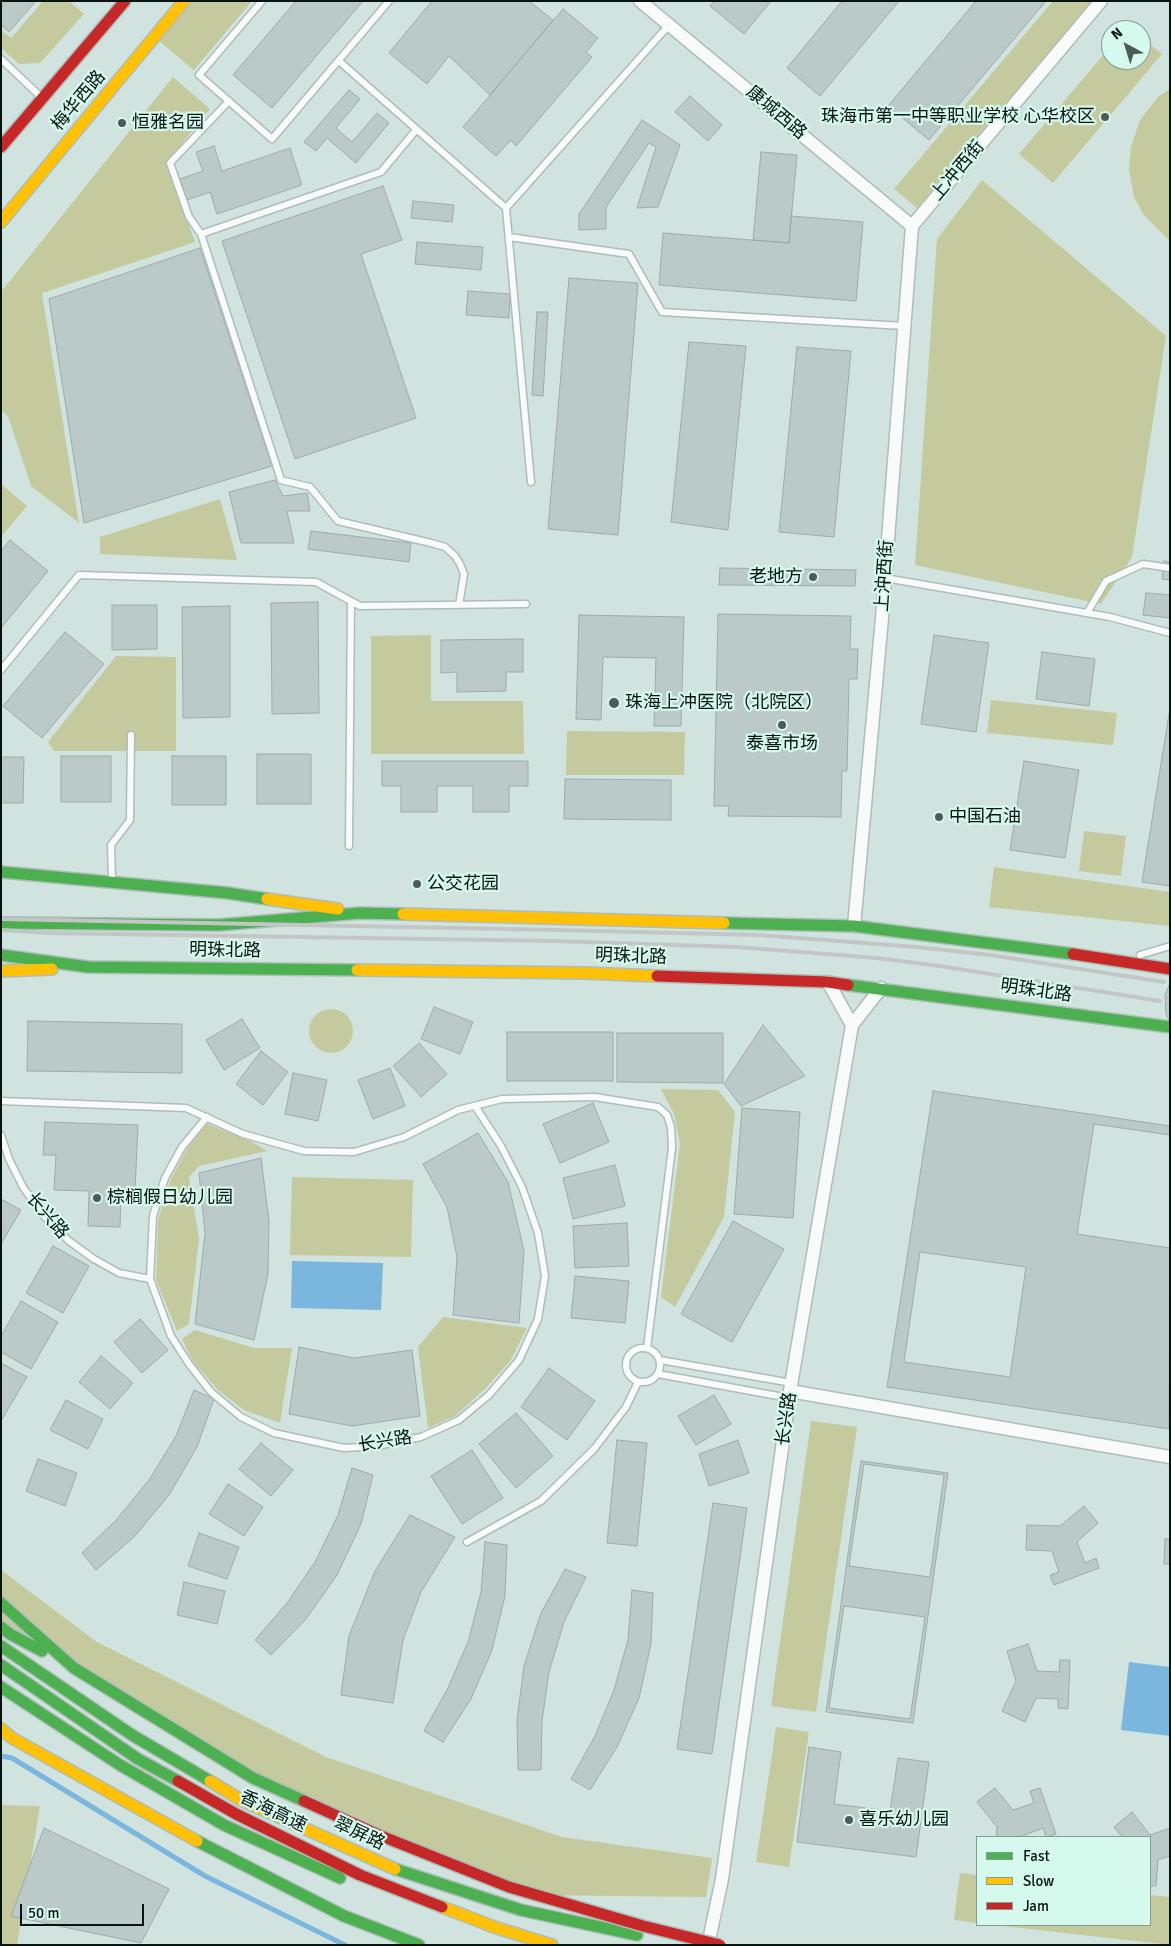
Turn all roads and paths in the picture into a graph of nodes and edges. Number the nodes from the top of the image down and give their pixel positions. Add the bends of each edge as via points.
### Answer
1 (125, 1) edge
2 (184, 1) edge
3 (262, 1) edge
4 (389, 1) edge
5 (640, 1) edge
6 (1101, 1) edge
7 (669, 25) junction
8 (1, 59) edge
9 (339, 61) junction
10 (42, 98) junction
11 (229, 101) junction
12 (416, 130) junction
13 (1, 147) edge
14 (506, 208) junction
15 (1, 222) edge
16 (912, 226) junction
17 (201, 234) junction
18 (509, 237) junction
19 (904, 326) junction
20 (531, 482) dead end
21 (1170, 568) edge
22 (885, 578) junction
23 (351, 601) junction
24 (526, 604) dead end
25 (459, 605) junction
26 (1087, 613) junction
27 (1170, 633) edge
28 (1, 670) edge
29 (131, 735) dead end
30 (349, 846) dead end
31 (1, 872) edge
32 (112, 882) junction
33 (360, 912) junction
34 (1, 923) edge
35 (854, 926) junction
36 (1170, 946) edge
37 (1, 955) edge
38 (1117, 960) junction
39 (88, 967) junction
40 (1170, 969) edge
41 (1, 972) edge
42 (828, 982) junction
43 (881, 988) junction
44 (852, 1025) junction
45 (1170, 1027) edge
46 (1, 1101) edge
47 (474, 1106) junction
48 (207, 1117) junction
49 (1, 1135) edge
50 (150, 1279) junction
51 (646, 1348) junction
52 (660, 1360) junction
53 (658, 1374) junction
54 (638, 1382) junction
55 (790, 1391) junction
56 (1170, 1457) edge
57 (467, 1542) dead end
58 (1, 1602) edge
59 (1, 1627) edge
60 (1, 1646) edge
61 (1, 1665) edge
62 (74, 1668) junction
63 (1, 1688) edge
64 (1, 1730) edge
65 (419, 1945) edge
66 (521, 1945) edge
67 (552, 1945) edge
68 (684, 1945) edge
69 (708, 1945) edge
70 (720, 1945) edge

1 - 10 main road, 梅华西路
2 - 15 main road, 梅华西路
3 - 11 lane via 199,75
4 - 9 lane
5 - 7 street, 康城西路
6 - 16 street, 上冲西街
7 - 14 lane
7 - 16 street, 康城西路
8 - 10 lane
9 - 11 lane via 272,139
9 - 12 lane
10 - 13 main road, 梅华西路
11 - 17 lane via 170,163 189,217
12 - 14 lane
12 - 17 lane via 381,172
14 - 18 lane
16 - 19 street, 上沖西街
17 - 25 lane via 281,480 310,487 338,521 445,547 455,556 464,574
18 - 19 lane via 629,254 662,312
18 - 20 lane
19 - 22 street, 上沖西街
21 - 26 lane via 1143,564 1106,581
22 - 26 lane
22 - 35 street, 上沖西街
23 - 25 lane via 360,606
23 - 28 lane via 316,582 79,575
23 - 30 lane
24 - 25 lane
26 - 27 lane
29 - 32 lane via 130,820 111,846
31 - 32 main road, 明珠北路
32 - 33 main road, 明珠北路 via 228,893
33 - 34 main road, 明珠北路 via 219,925
33 - 35 main road, 明珠北路
35 - 38 main road, 明珠北路
36 - 38 lane
37 - 39 main road, 明珠北路
38 - 40 main road, 明珠北路
39 - 41 main road, 明珠北路
39 - 42 main road, 明珠北路 via 586,973
42 - 43 main road, 明珠北路
42 - 44 street
43 - 44 street, 长兴路
43 - 45 main road, 明珠北路
44 - 55 street, 长兴路
46 - 48 lane via 186,1108
47 - 48 lane via 458,1110 404,1137 354,1152 304,1151 243,1134
47 - 50 lane, 长兴路 via 501,1146 522,1187 538,1233 545,1276 538,1319 519,1360 489,1395 459,1420 421,1437 377,1446 344,1448 266,1429 241,1417 211,1392 189,1364 171,1336
47 - 51 lane via 502,1099 596,1097 658,1107 667,1115 672,1148
48 - 50 lane, 长兴路 via 182,1147 165,1178 153,1216
49 - 50 lane, 长兴路 via 23,1187 44,1216 69,1241 94,1260 119,1273
51 - 52 lane
51 - 54 lane via 631,1353 626,1364 629,1375
52 - 53 lane
52 - 55 lane
53 - 54 lane via 650,1381
53 - 55 lane
54 - 57 lane via 626,1407 594,1449 541,1501
55 - 56 street
55 - 69 street, 长兴路 via 722,1879
58 - 62 main road
59 - 62 main road
60 - 68 main road, 翠屏路 via 132,1735 241,1800 398,1871 521,1910
61 - 67 main road, 香海高速 via 138,1759 236,1814 360,1874 497,1928
62 - 70 main road, bridge via 254,1778 379,1835 509,1887
63 - 66 main road via 120,1765 224,1825 348,1881
64 - 65 main road via 214,1851 344,1916

